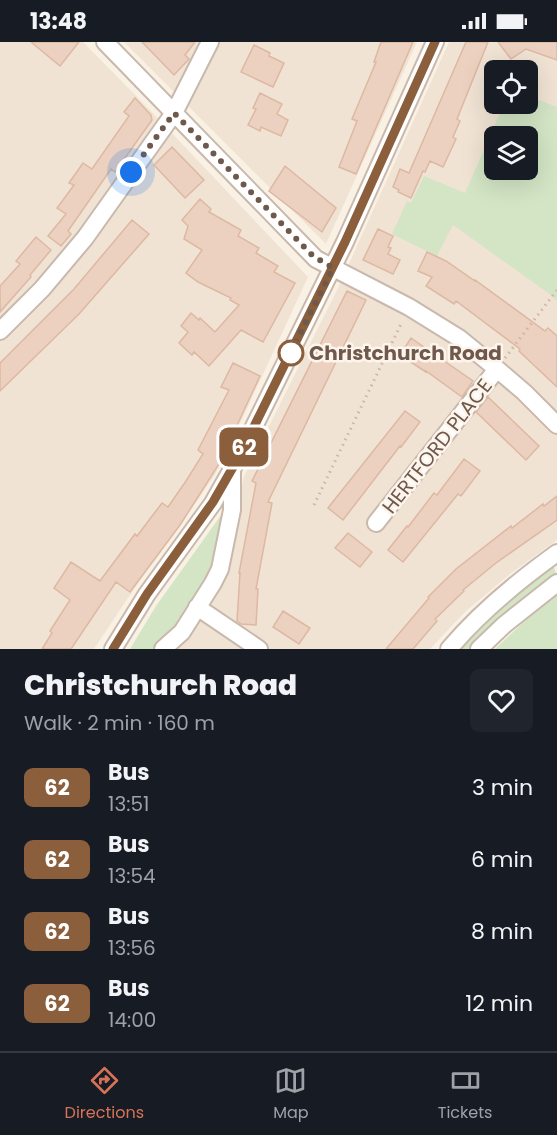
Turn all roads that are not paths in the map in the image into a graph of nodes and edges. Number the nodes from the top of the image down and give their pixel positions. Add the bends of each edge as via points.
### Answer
1 (105, 42) edge
2 (210, 42) edge
3 (435, 42) edge
4 (174, 113) junction
5 (333, 268) junction
6 (0, 331) edge
7 (497, 369) junction
8 (557, 425) edge
9 (232, 469) junction
10 (376, 523) dead end
11 (557, 553) edge
12 (557, 583) edge
13 (197, 607) junction
14 (113, 649) edge
15 (163, 649) edge
16 (259, 649) edge
17 (449, 649) edge
18 (479, 649) edge

1 - 4 street
2 - 4 street
3 - 5 street
4 - 5 street via 313,256
4 - 6 street via 82,241 36,296
5 - 7 street via 409,307 459,338
5 - 9 street
7 - 8 street
7 - 10 street, HERTFORD PLACE
9 - 13 street via 232,510 222,561
9 - 14 street
11 - 17 street via 500,598
12 - 18 street
13 - 15 street via 182,632
13 - 16 street

